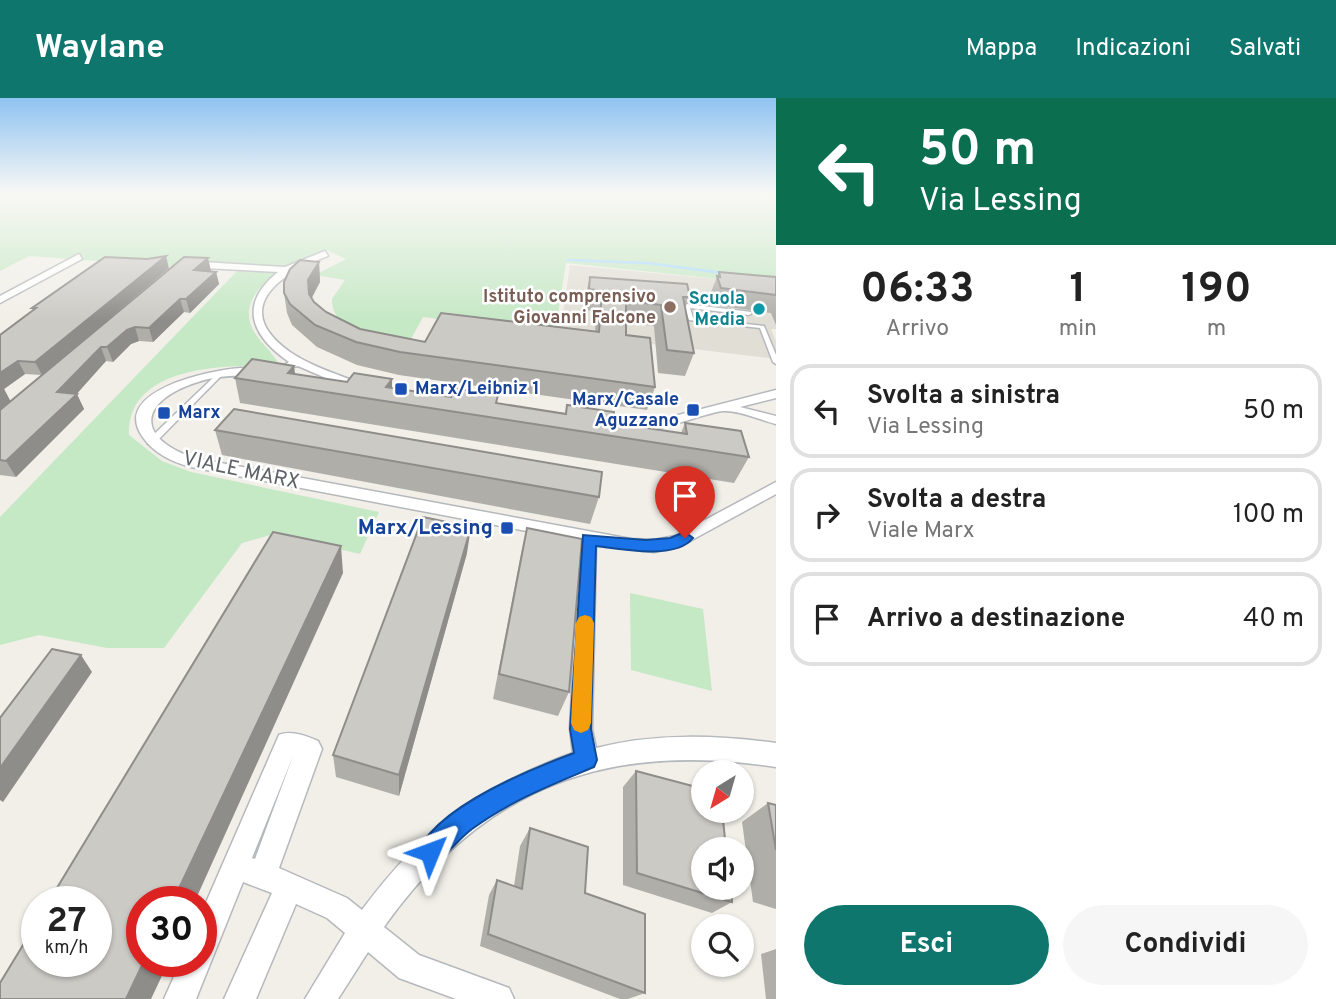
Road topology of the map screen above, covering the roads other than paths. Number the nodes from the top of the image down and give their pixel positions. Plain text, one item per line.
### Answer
1 (325, 254) dead end
2 (79, 257) dead end
3 (286, 270) junction
4 (173, 272) edge
5 (0, 300) edge
6 (749, 313) dead end
7 (298, 362) junction
8 (776, 362) edge
9 (220, 374) junction
10 (280, 376) junction
11 (776, 394) edge
12 (724, 408) junction
13 (776, 420) edge
14 (609, 425) edge
15 (151, 442) junction
16 (776, 486) edge
17 (588, 539) junction
18 (776, 755) edge
19 (586, 760) junction
20 (290, 886) junction
21 (217, 923) edge
22 (364, 932) junction
23 (189, 977) edge
24 (180, 999) edge
25 (240, 999) edge
26 (321, 999) edge
27 (498, 999) edge

1 - 3 street
2 - 5 street
3 - 4 street
3 - 7 street
6 - 8 lane
7 - 10 street
7 - 10 street
9 - 10 street
9 - 15 lane
9 - 15 street
11 - 12 street
12 - 13 street
12 - 14 street
15 - 17 street, VIALE MARX
16 - 17 street, VIALE MARX
17 - 19 street
18 - 19 street
19 - 22 street
20 - 21 street
20 - 22 street
20 - 25 street
22 - 26 street
22 - 27 street
23 - 24 street

